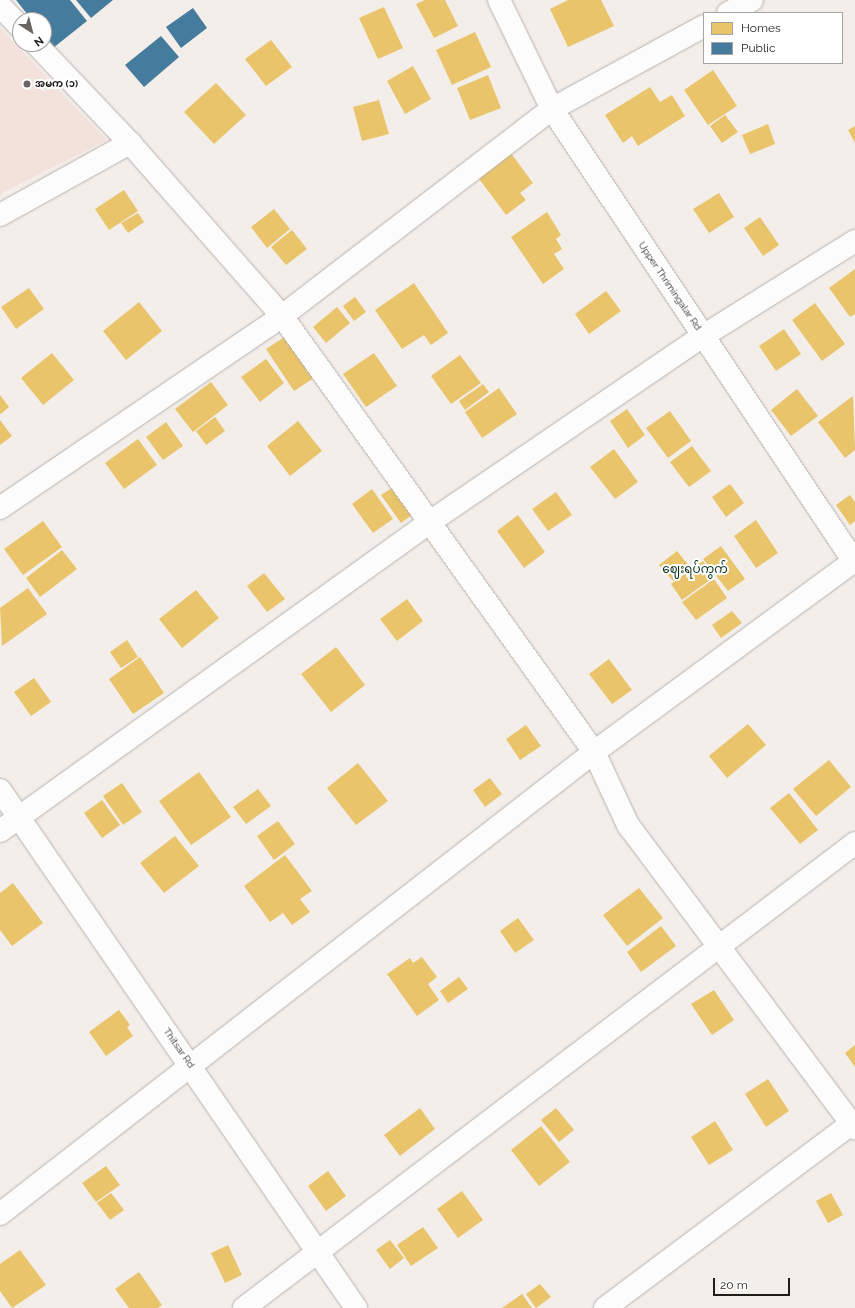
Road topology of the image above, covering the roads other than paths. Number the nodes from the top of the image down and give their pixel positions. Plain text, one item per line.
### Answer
1 (499, 0) edge
2 (752, 0) edge
3 (0, 6) edge
4 (730, 12) edge
5 (12, 19) edge
6 (703, 27) edge
7 (44, 52) edge
8 (552, 109) junction
9 (130, 143) junction
10 (0, 215) edge
11 (855, 241) edge
12 (282, 316) junction
13 (703, 336) junction
14 (0, 508) edge
15 (430, 522) junction
16 (855, 561) edge
17 (594, 752) junction
18 (0, 790) edge
19 (19, 816) junction
20 (0, 831) edge
21 (855, 843) edge
22 (718, 947) junction
23 (192, 1067) junction
24 (854, 1124) edge
25 (0, 1214) edge
26 (317, 1252) junction
27 (244, 1308) edge
28 (356, 1308) edge
29 (605, 1308) edge

1 - 8 street, Upper Thrimingalar Rd
2 - 4 street
3 - 5 street
6 - 8 street
7 - 9 street
8 - 12 street
8 - 13 street, Upper Thrimingalar Rd
9 - 10 street
9 - 12 street
11 - 13 street
12 - 14 street
12 - 15 street
13 - 15 street
13 - 16 street, Upper Thrimingalar Rd
15 - 17 street
15 - 19 street
16 - 17 street
17 - 22 street
17 - 23 street
18 - 19 street, Thitsar Rd
19 - 20 street
19 - 23 street, Thitsar Rd
21 - 22 street
22 - 24 street
22 - 26 street
23 - 25 street
23 - 26 street, Thitsar Rd
24 - 29 street
26 - 27 street
26 - 28 street, Thitsar Rd

